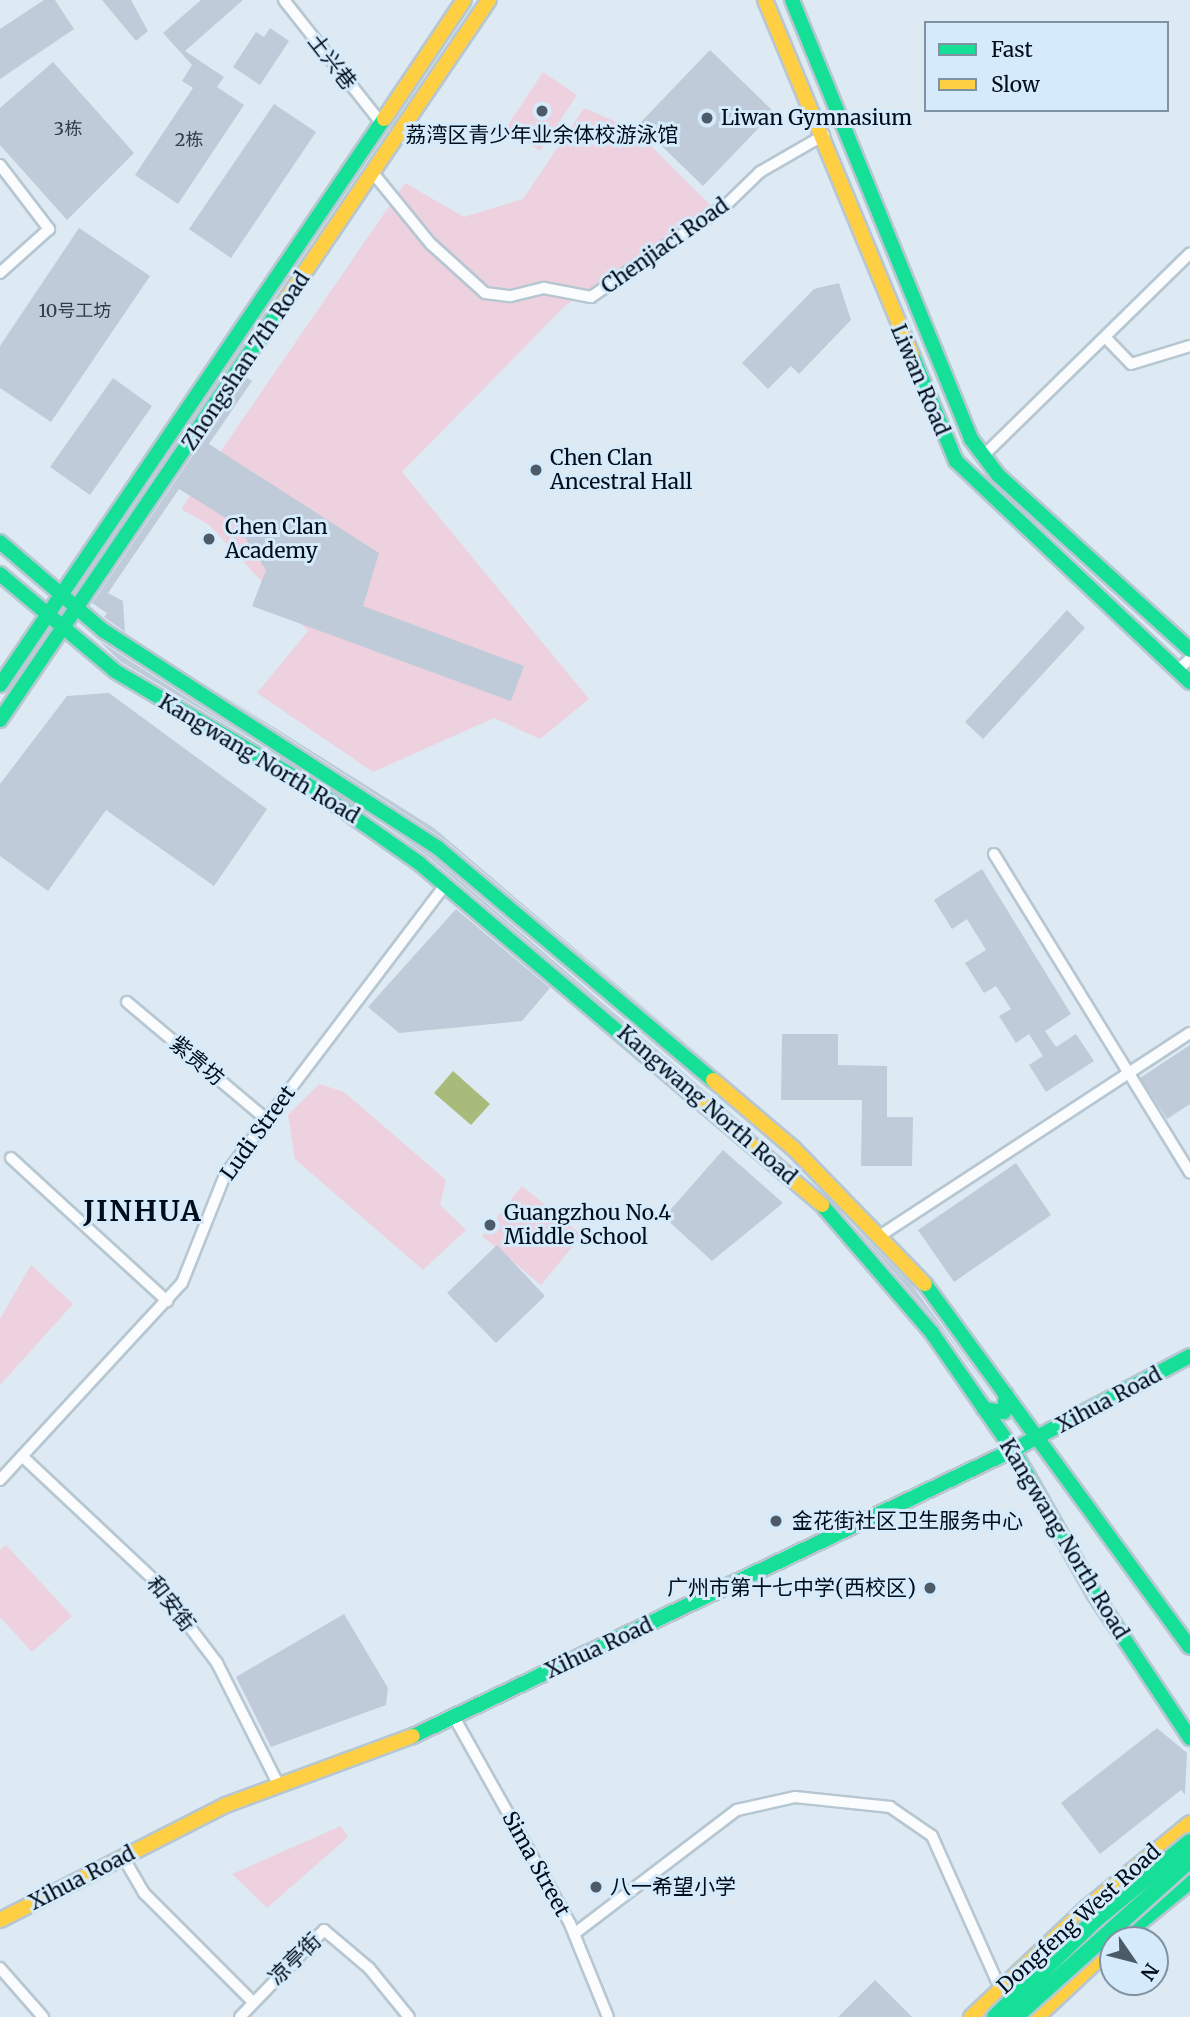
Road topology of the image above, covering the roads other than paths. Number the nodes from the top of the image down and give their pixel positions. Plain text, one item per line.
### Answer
1 (284, 0) edge
2 (464, 0) edge
3 (489, 0) edge
4 (765, 0) edge
5 (792, 0) edge
6 (381, 123) junction
7 (824, 135) junction
8 (0, 165) edge
9 (373, 173) junction
10 (1190, 253) edge
11 (0, 273) edge
12 (1105, 337) junction
13 (1190, 346) edge
14 (982, 457) junction
15 (118, 516) junction
16 (136, 529) junction
17 (0, 542) edge
18 (0, 574) edge
19 (61, 597) junction
20 (76, 610) junction
21 (48, 615) junction
22 (63, 629) junction
23 (1190, 650) edge
24 (1184, 665) edge
25 (1190, 682) edge
26 (0, 685) edge
27 (0, 720) edge
28 (994, 854) dead end
29 (446, 884) junction
30 (127, 1002) dead end
31 (1190, 1032) edge
32 (1129, 1069) junction
33 (267, 1120) junction
34 (11, 1158) dead end
35 (1190, 1173) edge
36 (881, 1235) junction
37 (167, 1301) junction
38 (1190, 1356) edge
39 (1006, 1394) junction
40 (984, 1409) junction
41 (1038, 1437) junction
42 (1013, 1450) junction
43 (22, 1456) junction
44 (0, 1480) edge
45 (1190, 1647) edge
46 (454, 1717) junction
47 (1190, 1738) edge
48 (278, 1784) junction
49 (1190, 1823) edge
50 (1190, 1842) edge
51 (123, 1857) junction
52 (1190, 1860) edge
53 (1139, 1863) junction
54 (1190, 1882) edge
55 (1167, 1899) junction
56 (0, 1920) edge
57 (1135, 1926) edge
58 (574, 1934) junction
59 (1099, 1959) edge
60 (0, 1968) edge
61 (1000, 1988) junction
62 (252, 2001) junction
63 (43, 2017) edge
64 (240, 2017) edge
65 (409, 2017) edge
66 (608, 2017) edge
67 (971, 2017) edge
68 (995, 2017) edge
69 (1015, 2017) edge
70 (1037, 2017) edge

1 - 6 street, 土兴巷
2 - 6 main road, Zhongshan 7th Road
3 - 9 main road, Zhongshan 7th Road
4 - 7 main road, Liwan Road
5 - 14 main road, Liwan Road
6 - 15 main road, Zhongshan 7th Road
7 - 9 street, Chenjiaci Road
7 - 24 main road, Liwan Road
8 - 11 street
9 - 16 main road, Zhongshan 7th Road
10 - 12 street
12 - 13 street
12 - 14 street
14 - 23 main road, Liwan Road
15 - 16 main road
15 - 19 main road, Zhongshan 7th Road
16 - 20 main road, Zhongshan 7th Road
17 - 19 main road, Kangwang North Road
18 - 21 main road, Kangwang North Road
19 - 20 main road, Kangwang North Road
19 - 21 main road, Zhongshan 7th Road
20 - 22 main road, Zhongshan 7th Road
20 - 36 main road, Kangwang North Road
21 - 22 main road, Kangwang North Road
21 - 26 main road, Zhongshan 7th Road
22 - 27 main road, Zhongshan 7th Road
22 - 29 main road, Kangwang North Road
24 - 25 main road, Liwan Road
28 - 32 street
29 - 33 street, Ludi Street
29 - 40 main road, Kangwang North Road
30 - 33 street, 紫贵坊
31 - 32 street
32 - 35 street
32 - 36 street
33 - 37 street, Ludi Street
34 - 37 street
36 - 39 main road, Kangwang North Road
37 - 43 street, Ludi Street
38 - 41 main road, Xihua Road
39 - 40 main road
39 - 41 main road, Kangwang North Road
40 - 42 main road, Kangwang North Road
41 - 42 main road, Xihua Road
41 - 45 main road, Kangwang North Road
42 - 46 main road, Xihua Road
42 - 47 main road, Kangwang North Road
43 - 44 street, Ludi Street
43 - 48 street, 和安街
46 - 48 main road, Xihua Road
46 - 58 street, Sima Street
48 - 51 main road, Xihua Road
49 - 53 main road, Dongfeng West Road
50 - 68 main road, bridge
51 - 56 main road, Xihua Road
51 - 62 street
52 - 69 main road, bridge
53 - 55 main road
53 - 61 main road, Dongfeng West Road
54 - 55 main road, Dongfeng West Road
55 - 57 main road, Dongfeng West Road
58 - 61 street
58 - 66 street, Sima Street
59 - 70 main road, Dongfeng West Road
60 - 63 street
61 - 67 main road, Dongfeng West Road
62 - 64 street, 凉亭街
62 - 65 street, 凉亭街

